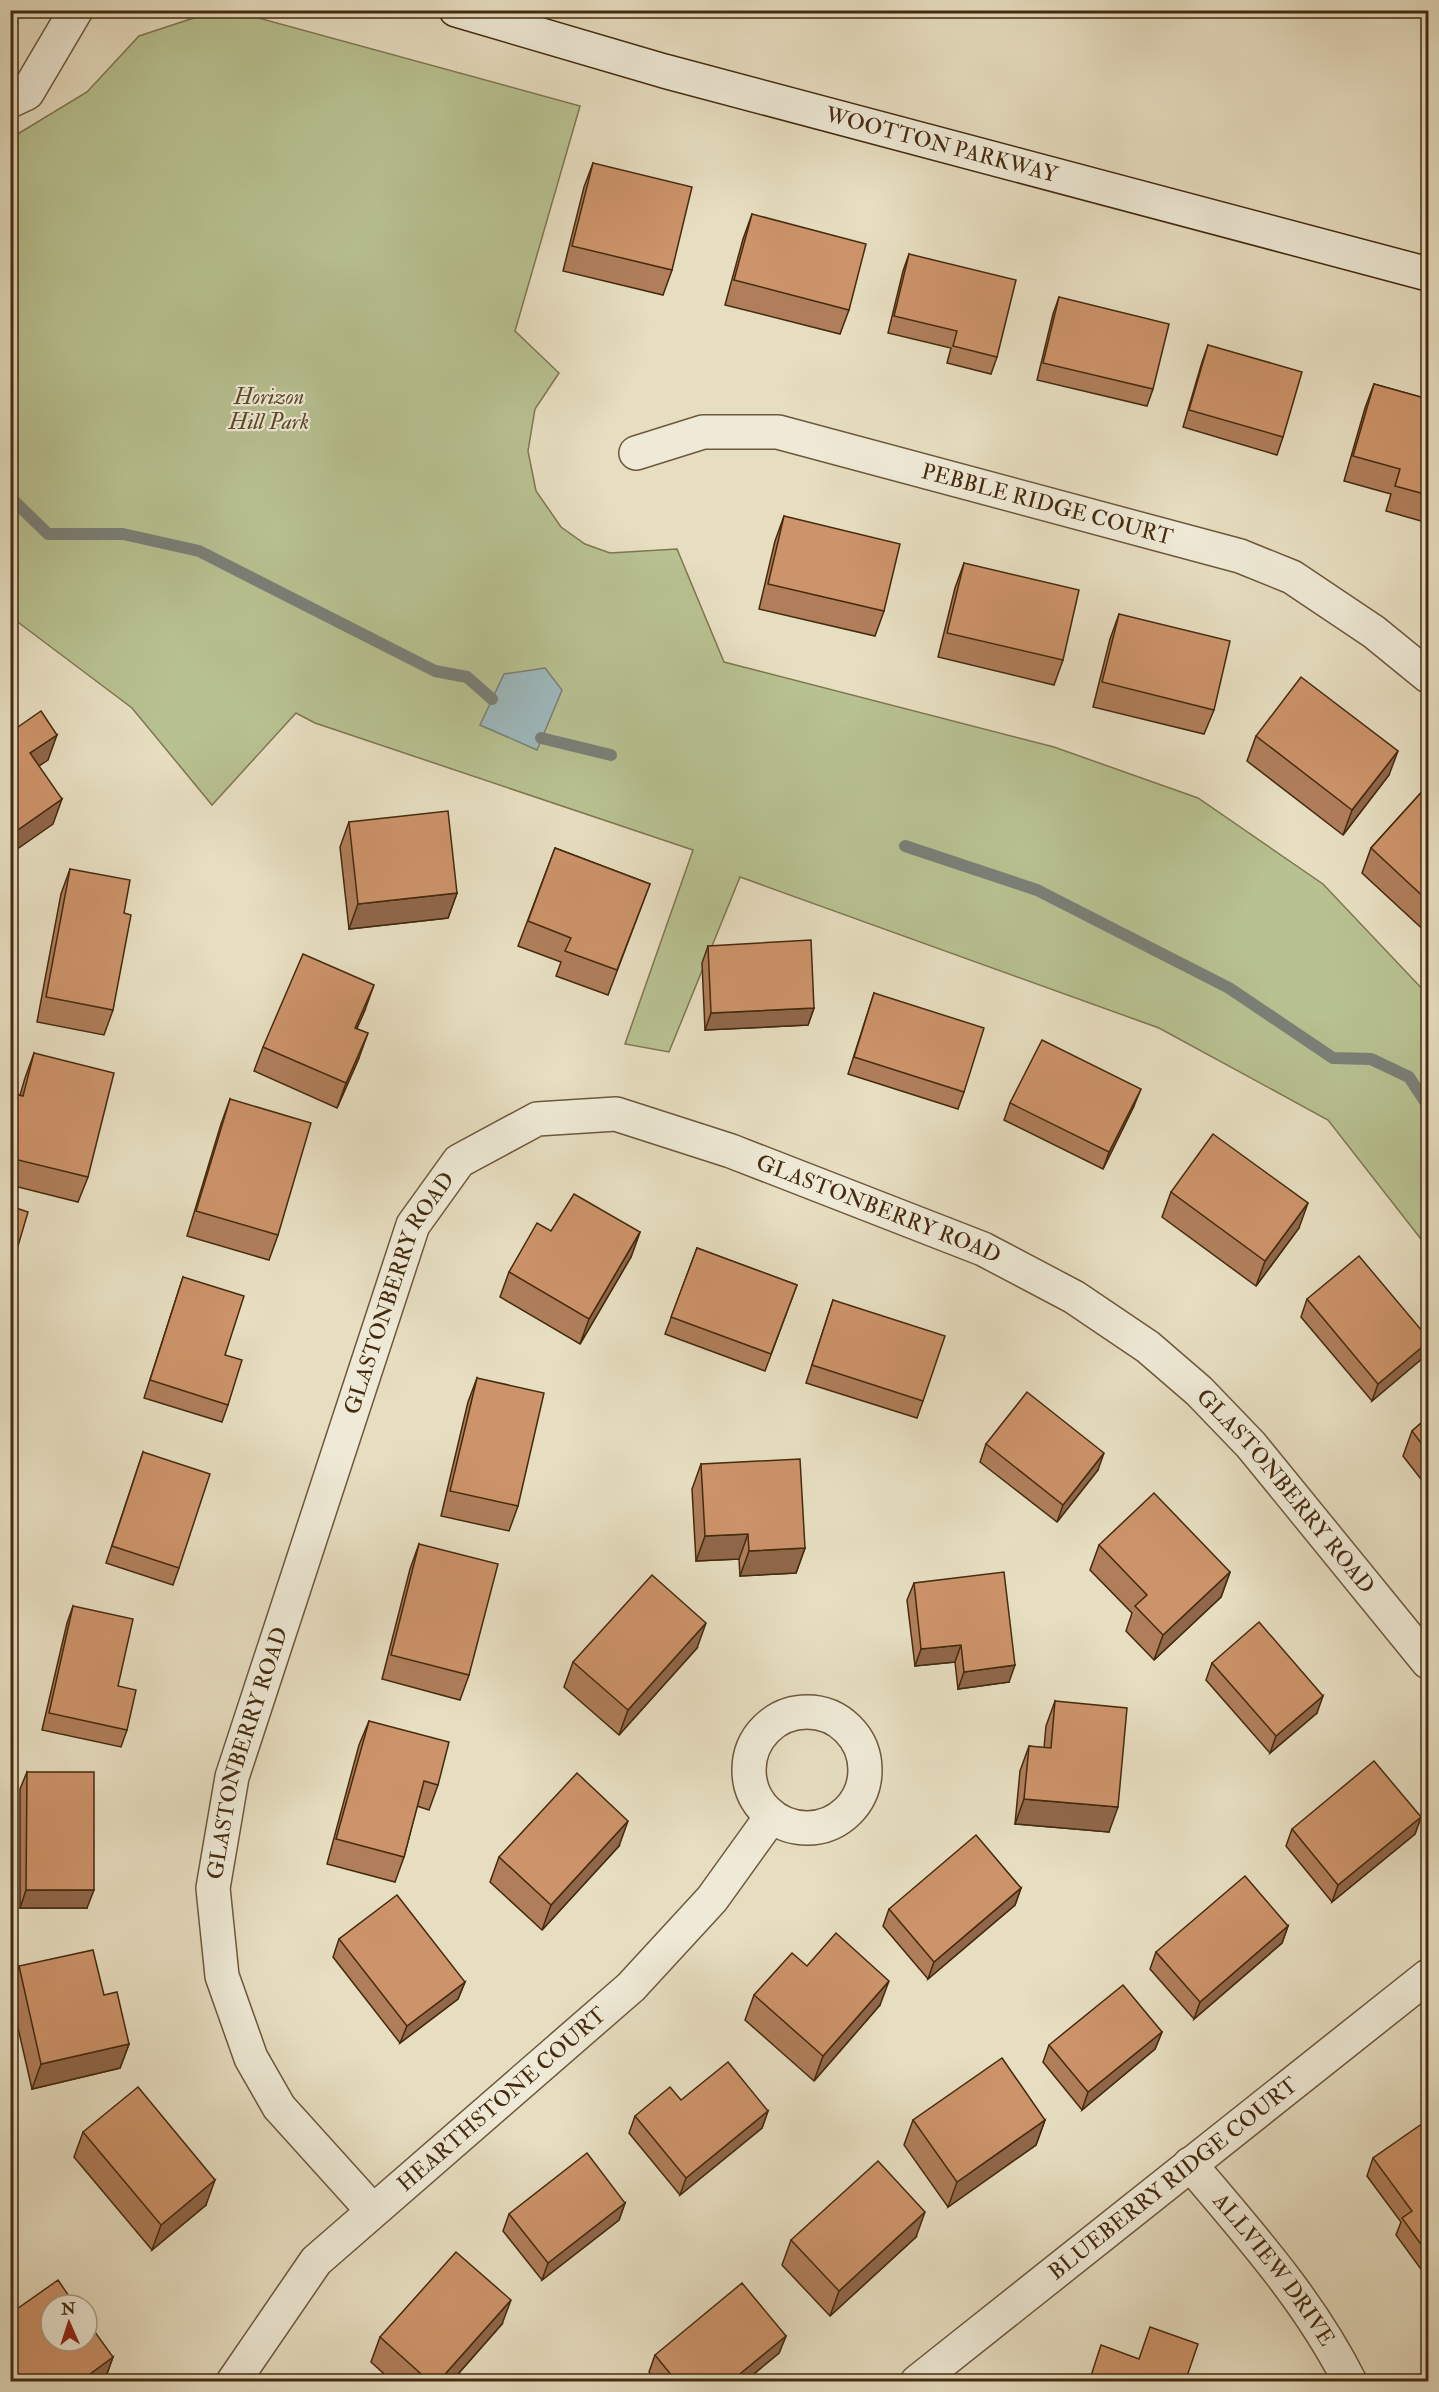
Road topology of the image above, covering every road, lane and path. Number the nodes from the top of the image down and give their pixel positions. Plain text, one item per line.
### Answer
1 (76, 10) edge
2 (456, 10) edge
3 (10, 101) edge
4 (1428, 274) edge
5 (636, 453) dead end
6 (1428, 676) edge
7 (1428, 1662) edge
8 (771, 1817) dead end
9 (1428, 1976) edge
10 (1190, 2164) junction
11 (372, 2210) junction
12 (233, 2382) edge
13 (917, 2382) edge
14 (1350, 2382) edge

1 - 3 street
2 - 4 street, WOOTTON PARKWAY
5 - 6 street, PEBBLE RIDGE COURT
7 - 11 street, GLASTONBERRY ROAD
8 - 11 street, HEARTHSTONE COURT
9 - 10 street, BLUEBERRY RIDGE COURT
10 - 13 street, BLUEBERRY RIDGE COURT
10 - 14 street, ALLVIEW DRIVE
11 - 12 street, HEARTHSTONE COURT

